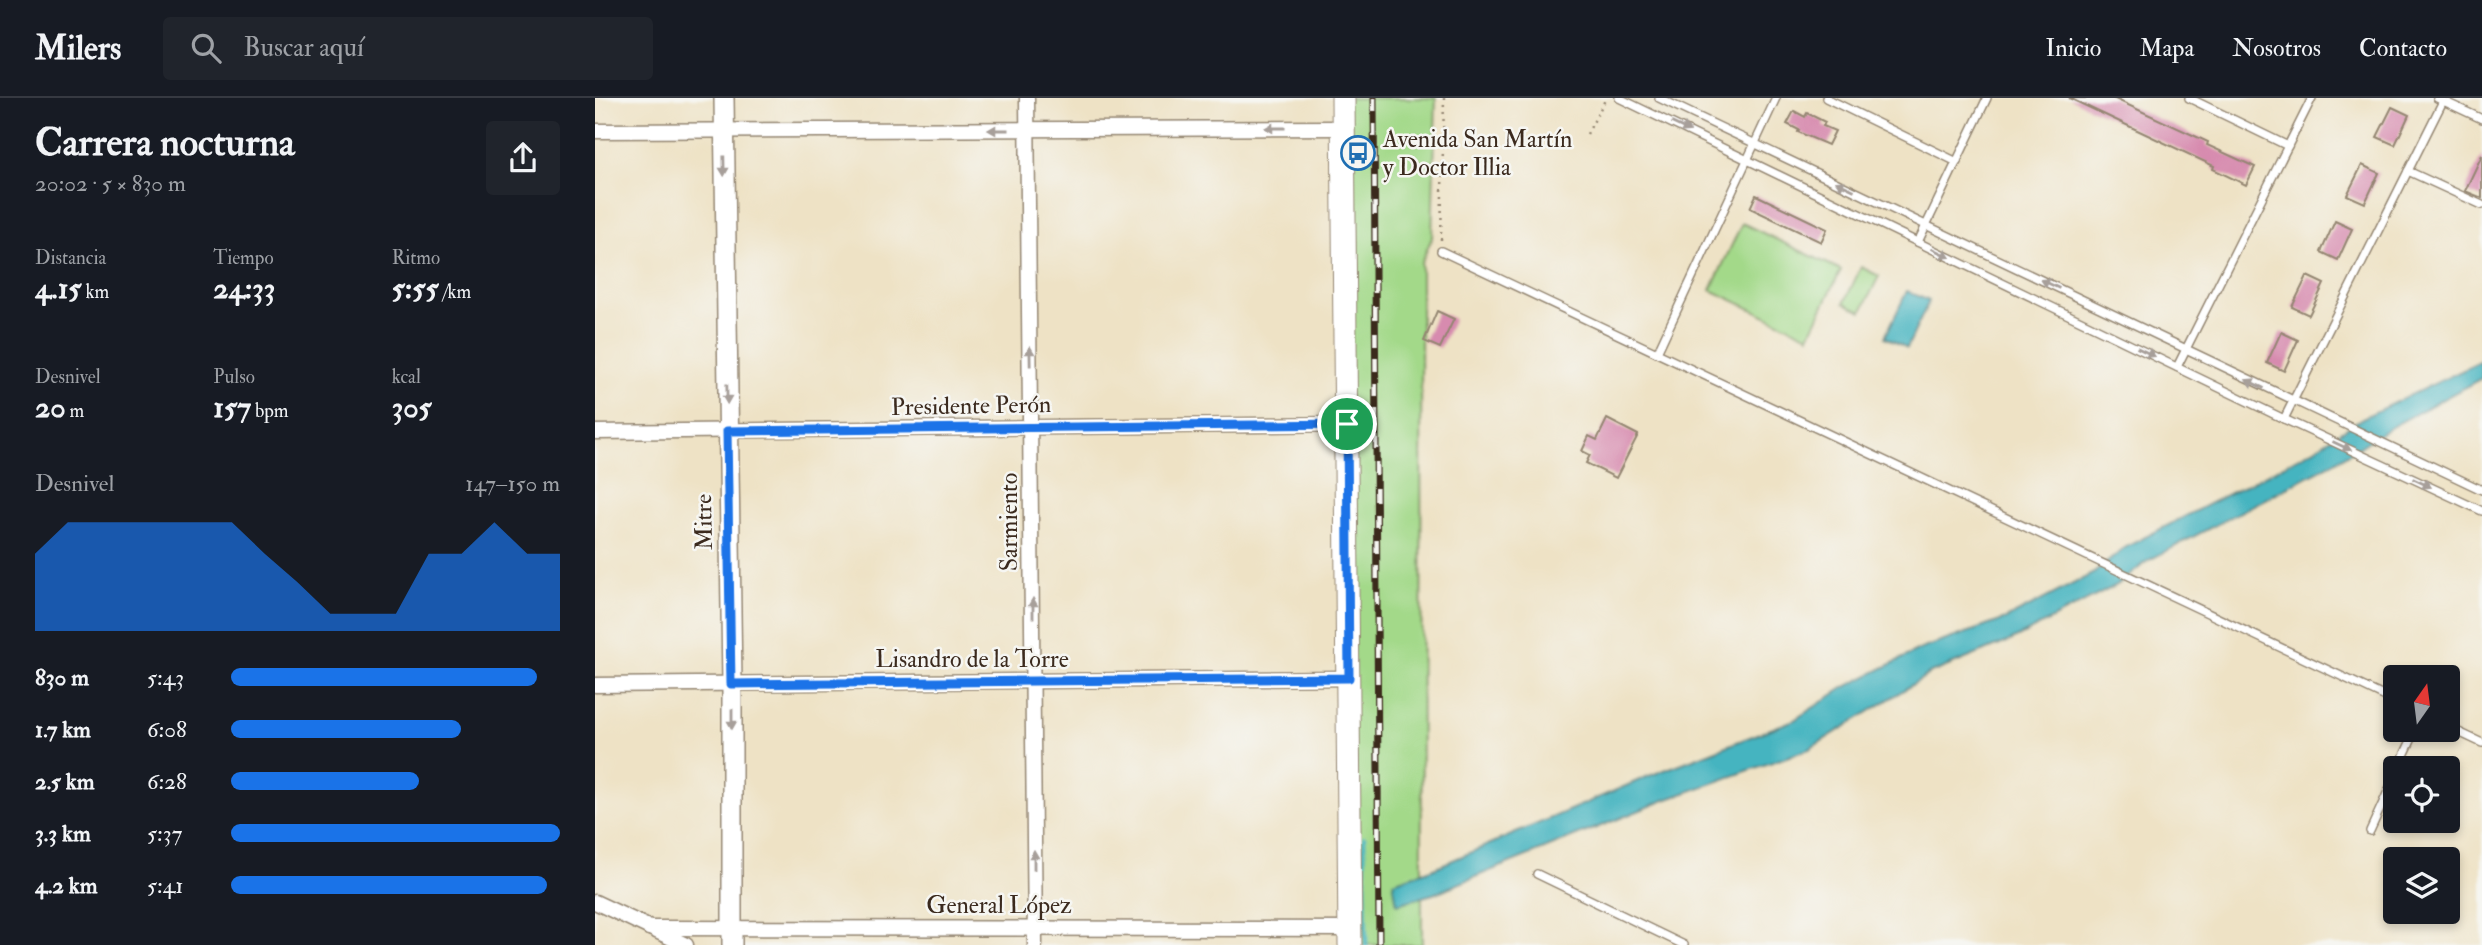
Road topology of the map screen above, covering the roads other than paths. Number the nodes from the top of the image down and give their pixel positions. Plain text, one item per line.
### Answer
1 (724, 98) edge
2 (1027, 98) edge
3 (1343, 98) edge
4 (1620, 98) edge
5 (1659, 98) edge
6 (1776, 98) edge
7 (1826, 98) edge
8 (1987, 98) edge
9 (2189, 98) edge
10 (2312, 98) edge
11 (2440, 100) edge
12 (2482, 119) edge
13 (1343, 128) junction
14 (1027, 130) junction
15 (595, 131) edge
16 (724, 131) junction
17 (1755, 144) junction
18 (2288, 146) junction
19 (1747, 159) junction
20 (1957, 162) junction
21 (2408, 171) junction
22 (2482, 205) edge
23 (1928, 224) junction
24 (1918, 242) junction
25 (1441, 251) road end
26 (2186, 351) junction
27 (1657, 353) junction
28 (2177, 367) junction
29 (2292, 401) junction
30 (2284, 419) junction
31 (1347, 424) junction
32 (1031, 428) junction
33 (727, 431) junction
34 (595, 432) edge
35 (2482, 490) edge
36 (2482, 511) edge
37 (1349, 678) junction
38 (1033, 681) junction
39 (731, 684) junction
40 (595, 685) edge
41 (2383, 696) edge
42 (2461, 733) edge
43 (2482, 743) edge
44 (2383, 802) edge
45 (2370, 831) dead end
46 (1537, 874) dead end
47 (595, 902) edge
48 (649, 928) junction
49 (1035, 928) junction
50 (732, 936) edge
51 (1350, 937) edge
52 (686, 945) edge
53 (1035, 945) edge
54 (1683, 945) edge

1 - 16 street, Mitre
2 - 14 street, Sarmiento
3 - 13 main road
4 -> 19 lane
5 - 17 lane
6 - 17 lane
7 - 20 lane
8 - 20 lane
9 - 18 lane
10 - 18 lane
11 - 12 lane
11 - 21 lane
13 -> 14 street
13 - 31 main road
14 -> 16 street
32 -> 14 street, Sarmiento
15 - 16 street
16 -> 33 street, Mitre
17 - 19 lane
23 -> 17 lane
18 - 26 lane
19 - 24 lane
19 - 27 lane
20 - 23 lane
21 - 22 lane
21 - 29 lane
23 - 24 lane
26 -> 23 lane
24 -> 28 lane
25 - 27 lane
26 - 28 lane
29 -> 26 lane
27 - 41 lane
28 - 30 lane
29 - 30 lane
29 - 35 lane
30 -> 36 lane
31 - 32 street, Presidente Perón
31 - 37 main road
32 - 33 street, Presidente Perón
38 -> 32 street, Sarmiento
33 - 34 street, Presidente Perón
33 - 39 street, Mitre
37 - 38 street, Lisandro de la Torre
37 - 51 main road
38 - 39 street, Lisandro de la Torre
49 -> 38 street, Sarmiento
39 - 40 street, Lisandro de la Torre
39 -> 50 street, Mitre
42 - 43 lane
44 - 45 lane
46 - 54 lane
47 - 48 street
48 - 50 street, General López
48 - 52 street
49 - 50 street, General López
49 - 51 street, General López
49 - 53 street, Sarmiento

